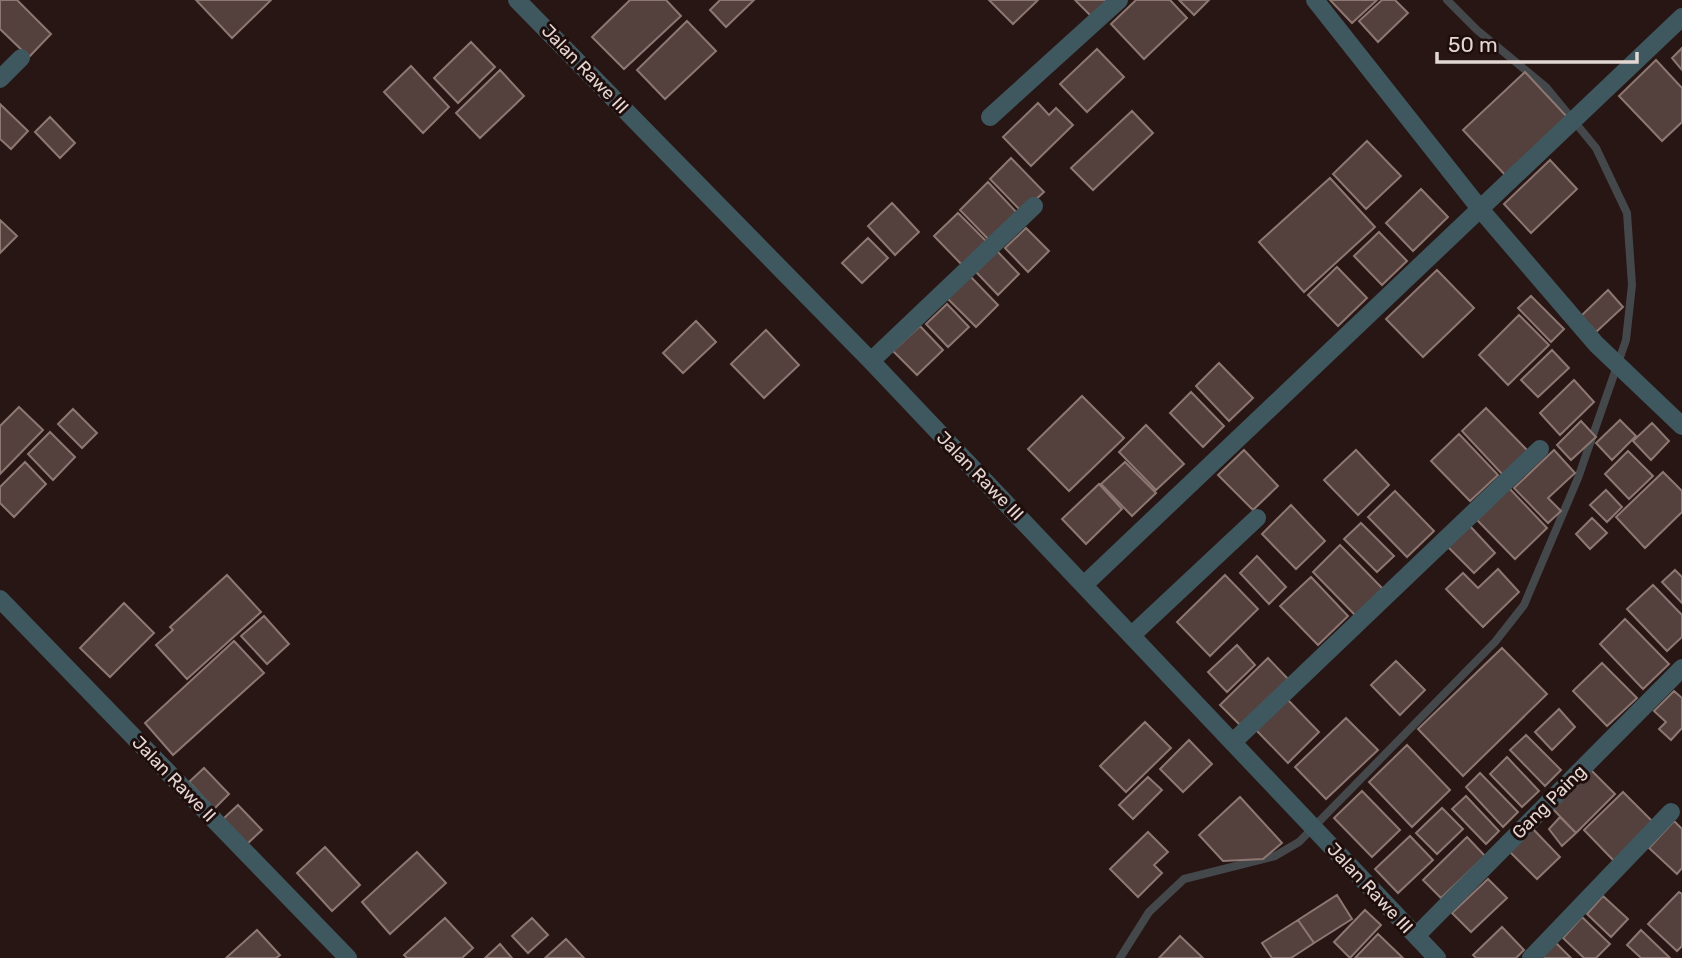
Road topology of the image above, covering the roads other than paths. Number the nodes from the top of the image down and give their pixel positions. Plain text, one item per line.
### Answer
1 (517, 0) edge
2 (1119, 0) edge
3 (1315, 0) edge
4 (1682, 17) edge
5 (21, 58) dead end
6 (0, 79) edge
7 (990, 117) dead end
8 (1034, 206) dead end
9 (1481, 210) junction
10 (871, 361) junction
11 (1682, 426) edge
12 (1540, 449) dead end
13 (1257, 518) dead end
14 (1085, 584) junction
15 (0, 599) edge
16 (1132, 635) junction
17 (1682, 668) edge
18 (1233, 742) junction
19 (1671, 812) dead end
20 (1416, 936) junction
21 (348, 958) edge
22 (1437, 958) edge
23 (1531, 958) edge

1 - 10 street, Jalan Rawe III
2 - 7 street
3 - 9 street
4 - 9 street
5 - 6 street
8 - 10 street
9 - 11 street
9 - 14 street
10 - 14 street, Jalan Rawe III
12 - 18 street
13 - 16 street
14 - 16 street, Jalan Rawe III
15 - 21 street, Jalan Rawe II
16 - 18 street, Jalan Rawe III
17 - 20 street, Gang Paing
18 - 20 street, Jalan Rawe III
19 - 23 street
20 - 22 street, Jalan Rawe III

